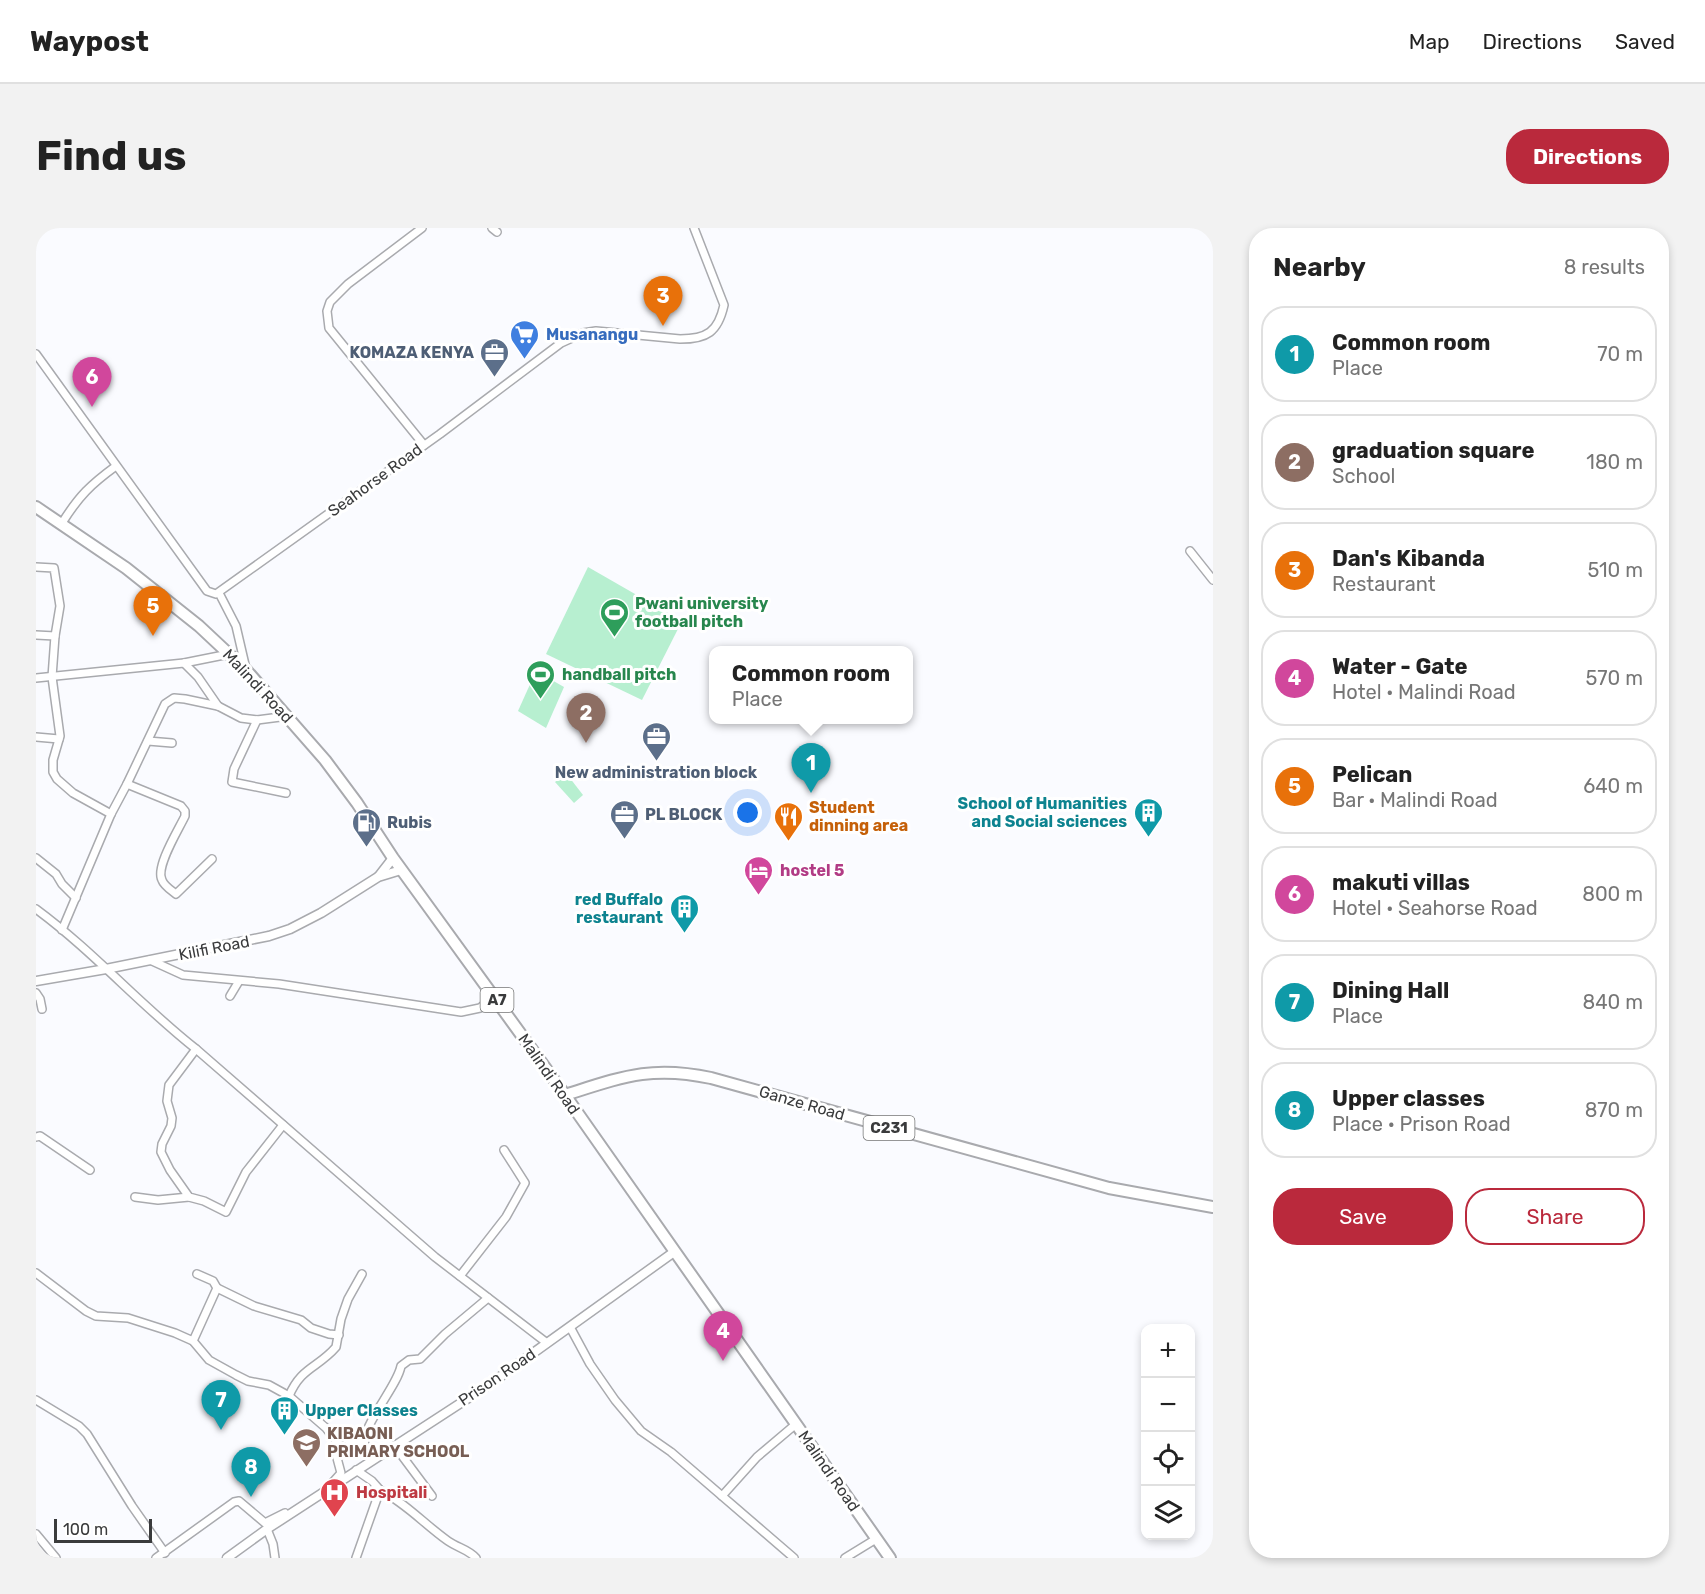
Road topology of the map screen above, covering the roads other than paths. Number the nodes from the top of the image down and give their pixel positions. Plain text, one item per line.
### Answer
1 (422, 228) edge
2 (694, 228) edge
3 (36, 354) edge
4 (424, 445) junction
5 (116, 466) junction
6 (36, 507) edge
7 (62, 523) junction
8 (1190, 551) dead end
9 (36, 567) edge
10 (1213, 580) edge
11 (219, 593) junction
12 (36, 636) edge
13 (55, 636) junction
14 (229, 654) junction
15 (184, 663) junction
16 (247, 671) junction
17 (52, 677) junction
18 (36, 678) edge
19 (218, 706) junction
20 (288, 716) junction
21 (257, 720) junction
22 (36, 737) edge
23 (59, 739) junction
24 (148, 741) junction
25 (172, 743) dead end
26 (127, 784) junction
27 (286, 793) dead end
28 (111, 814) junction
29 (36, 858) edge
30 (393, 858) junction
31 (212, 859) dead end
32 (401, 870) junction
33 (378, 876) junction
34 (76, 898) junction
35 (36, 909) edge
36 (62, 930) junction
37 (150, 960) junction
38 (105, 969) junction
39 (36, 981) edge
40 (239, 981) junction
41 (36, 993) edge
42 (230, 996) dead end
43 (494, 996) junction
44 (42, 1009) dead end
45 (196, 1049) junction
46 (565, 1095) junction
47 (283, 1125) junction
48 (36, 1137) edge
49 (504, 1149) dead end
50 (90, 1170) dead end
51 (135, 1197) dead end
52 (189, 1197) junction
53 (1213, 1207) edge
54 (674, 1251) junction
55 (197, 1274) dead end
56 (362, 1274) dead end
57 (460, 1276) junction
58 (38, 1277) edge
59 (218, 1288) junction
60 (488, 1298) junction
61 (570, 1327) junction
62 (339, 1335) junction
63 (193, 1341) junction
64 (547, 1342) junction
65 (289, 1396) junction
66 (36, 1400) edge
67 (796, 1424) junction
68 (365, 1440) junction
69 (339, 1445) junction
70 (394, 1445) junction
71 (371, 1461) junction
72 (356, 1470) junction
73 (380, 1490) junction
74 (432, 1496) dead end
75 (722, 1496) junction
76 (267, 1529) junction
77 (36, 1534) edge
78 (876, 1539) junction
79 (165, 1552) junction
80 (56, 1558) edge
81 (156, 1558) edge
82 (227, 1558) edge
83 (275, 1558) edge
84 (356, 1558) edge
85 (476, 1558) edge
86 (794, 1558) edge
87 (845, 1558) edge
88 (890, 1558) edge

1 - 4 street
2 - 4 street, Seahorse Road
3 - 5 street
4 - 11 street, Seahorse Road
5 - 7 street
5 - 11 street
6 - 7 main road, Malindi Road / A7
7 - 14 main road, Malindi Road / A7
8 - 10 street
9 - 13 street
11 - 16 street
12 - 13 street
13 - 17 street
14 - 15 street
14 - 16 main road, Malindi Road / A7
15 - 17 street
15 - 19 street
16 - 20 main road, Malindi Road / A7
17 - 18 street
17 - 23 street
19 - 21 street
19 - 24 street
20 - 21 street
20 - 30 main road, Malindi Road / A7
21 - 27 street
22 - 23 street
23 - 28 street
24 - 25 street
24 - 26 street
26 - 28 street
26 - 31 street
28 - 34 street
29 - 34 street
30 - 32 main road, Malindi Road / A7
30 - 33 street, Kilifi Road
32 - 33 street, Kilifi Road
32 - 43 main road, Malindi Road / A7
33 - 37 street, Kilifi Road
34 - 36 street
35 - 36 street
36 - 38 street
37 - 38 street, Kilifi Road
37 - 40 street
38 - 39 street, Kilifi Road
38 - 45 street
40 - 42 street
40 - 43 street
41 - 44 street
43 - 46 main road, Malindi Road / A7
45 - 47 street
45 - 52 street
46 - 53 main road, Ganze Road / C231
46 - 54 main road, Malindi Road / A7
47 - 52 street
47 - 57 street
48 - 50 street
49 - 57 street
51 - 52 street
54 - 61 street, Prison Road
54 - 67 main road, Malindi Road / A7
55 - 59 street
56 - 62 street
57 - 60 street
58 - 63 street
59 - 62 street
59 - 63 street
60 - 64 street
60 - 68 street
61 - 64 street, Prison Road
61 - 75 street
62 - 65 street
63 - 65 street
64 - 70 street, Prison Road
65 - 69 street
66 - 79 street
67 - 75 street
67 - 78 main road, Malindi Road / A7
68 - 69 street
68 - 71 street
69 - 79 street
70 - 71 street, Prison Road
70 - 74 street
71 - 72 street, Prison Road
72 - 73 street
72 - 76 street, Prison Road
73 - 84 street
73 - 85 street
75 - 86 street
76 - 82 street, Prison Road
76 - 83 street
77 - 80 street
78 - 87 street
78 - 88 main road, Malindi Road / A7
79 - 81 street

